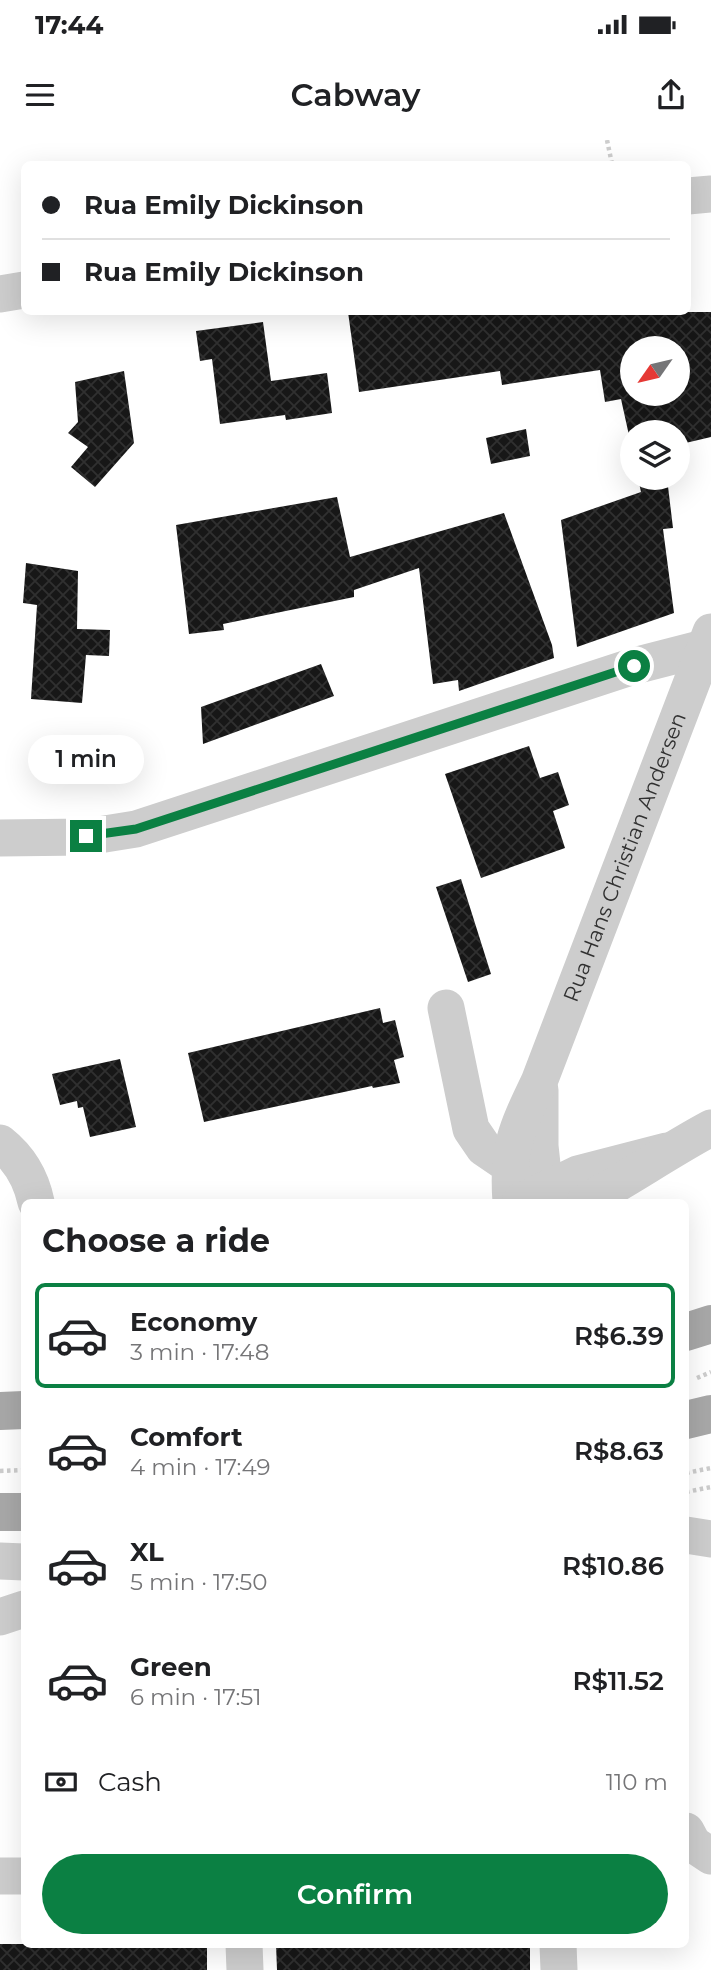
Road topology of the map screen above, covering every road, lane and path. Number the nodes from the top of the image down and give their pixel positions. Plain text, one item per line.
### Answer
1 (607, 140) edge
2 (611, 161) edge
3 (711, 194) edge
4 (691, 196) edge
5 (21, 290) edge
6 (0, 294) edge
7 (707, 640) edge
8 (0, 838) edge
9 (446, 1008) dead end
10 (539, 1082) junction
11 (711, 1128) edge
12 (0, 1143) edge
13 (667, 1151) junction
14 (509, 1165) junction
15 (35, 1199) edge
16 (530, 1199) edge
17 (591, 1199) edge
18 (711, 1324) edge
19 (689, 1331) edge
20 (697, 1370) dead end
21 (705, 1398) edge
22 (21, 1410) edge
23 (0, 1411) edge
24 (689, 1417) edge
25 (711, 1468) edge
26 (21, 1470) edge
27 (0, 1471) edge
28 (689, 1472) edge
29 (711, 1487) edge
30 (689, 1491) edge
31 (21, 1512) edge
32 (0, 1513) edge
33 (689, 1535) edge
34 (711, 1539) edge
35 (0, 1561) edge
36 (21, 1562) edge
37 (21, 1609) edge
38 (0, 1617) edge
39 (689, 1837) edge
40 (711, 1856) edge
41 (0, 1876) edge
42 (21, 1876) edge
43 (244, 1948) edge
44 (558, 1948) edge
45 (245, 1970) edge
46 (559, 1970) edge

1 - 2 path
3 - 4 street
5 - 6 street
7 - 8 street
7 - 10 street, Rua Hans Christian Andersen
9 - 14 street
10 - 14 street, Rua Hans Christian Andersen
10 - 16 street, Rua Hans Christian Andersen
11 - 13 street
12 - 15 street
13 - 16 street
13 - 17 street
14 - 16 street, Rua Hans Christian Andersen
18 - 19 main road
20 - 21 path
21 - 24 main road
22 - 23 main road
25 - 28 path
26 - 27 path
29 - 30 path
31 - 32 main road
33 - 34 street
35 - 36 street
37 - 38 street
39 - 40 street
41 - 42 street
43 - 45 street
44 - 46 street

